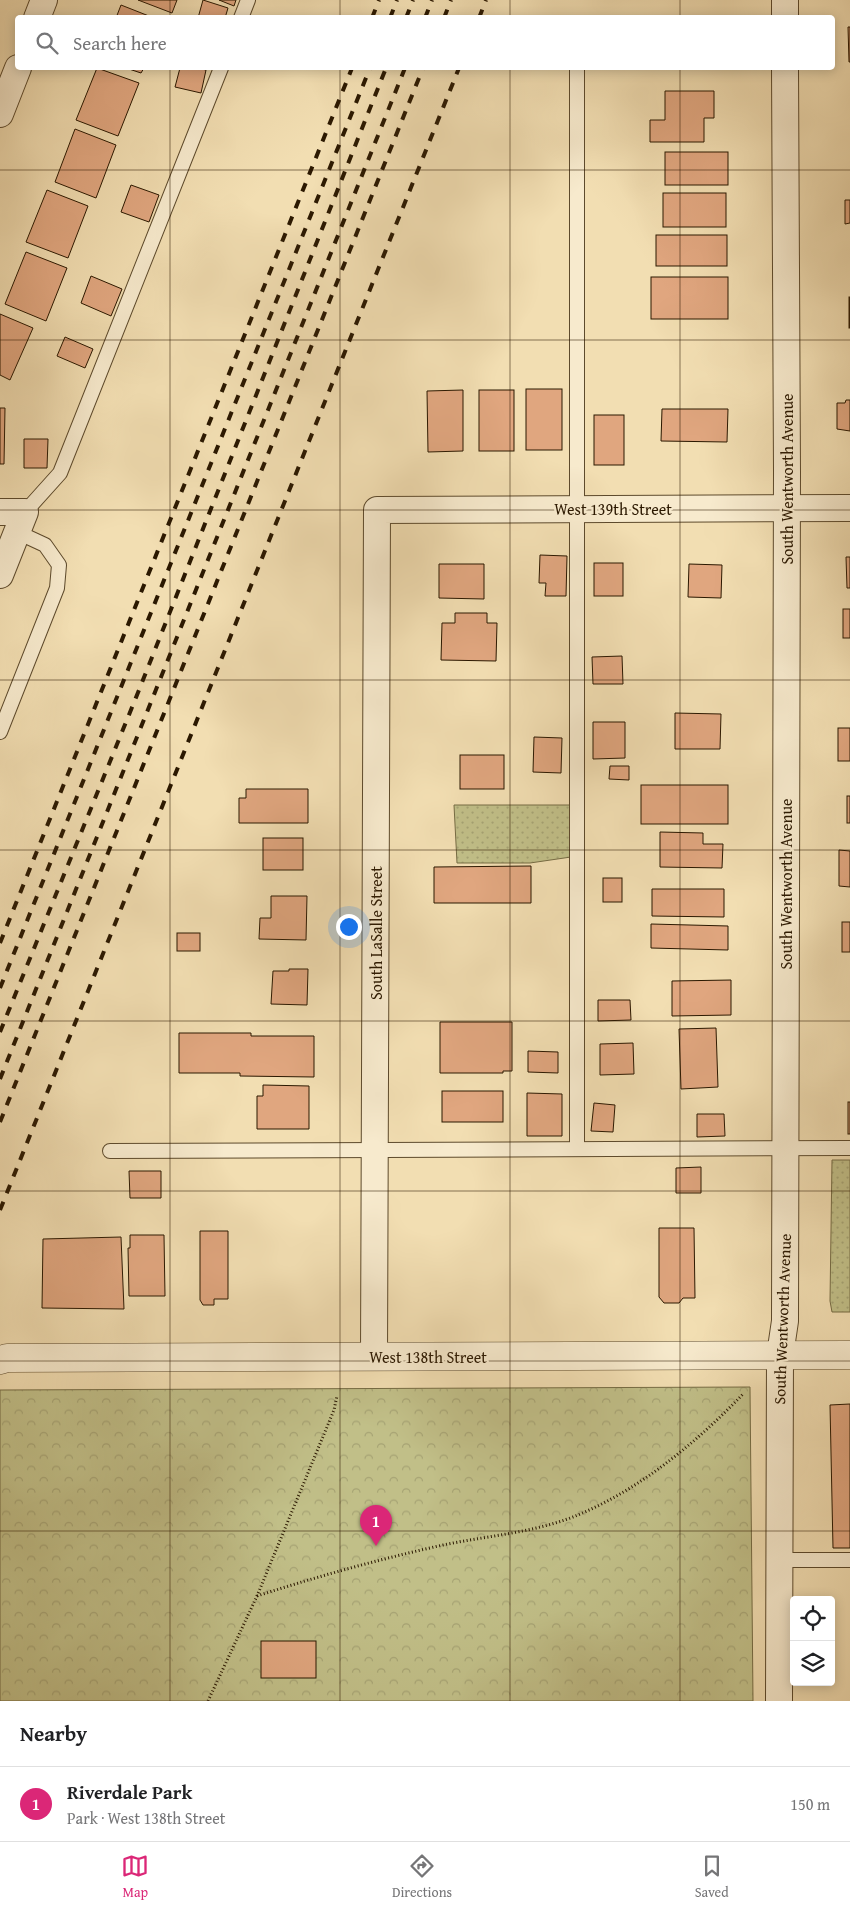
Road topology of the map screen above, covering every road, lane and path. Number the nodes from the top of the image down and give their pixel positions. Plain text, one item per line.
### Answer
1 (44, 0) edge
2 (248, 0) edge
3 (785, 0) edge
4 (38, 15) edge
5 (242, 15) edge
6 (785, 15) edge
7 (17, 70) edge
8 (220, 70) edge
9 (577, 70) edge
10 (785, 70) edge
11 (0, 114) edge
12 (787, 508) junction
13 (850, 508) edge
14 (577, 509) junction
15 (377, 510) joint
16 (14, 519) edge
17 (0, 576) edge
18 (0, 732) edge
19 (850, 1148) edge
20 (577, 1149) junction
21 (785, 1149) junction
22 (375, 1150) junction
23 (110, 1151) dead end
24 (780, 1355) junction
25 (850, 1355) edge
26 (374, 1357) junction
27 (2, 1358) edge
28 (743, 1394) dead end
29 (337, 1396) dead end
30 (779, 1560) junction
31 (850, 1560) edge
32 (257, 1596) junction
33 (208, 1701) edge
34 (778, 1701) edge

1 - 4 street
2 - 5 lane
3 - 6 street
7 - 11 street
8 - 16 lane
9 - 14 lane
10 - 12 street, South Wentworth Avenue
12 - 13 street, West 139th Street
12 - 14 street, West 139th Street
12 - 21 street, South Wentworth Avenue
14 - 15 street, West 139th Street
14 - 20 lane
15 - 22 street, South LaSalle Street
16 - 17 street
16 - 18 lane
19 - 21 lane
20 - 21 lane
20 - 22 lane
21 - 24 street, South Wentworth Avenue
22 - 23 lane
22 - 26 street, South LaSalle Street
24 - 25 street, West 138th Street
24 - 26 street, West 138th Street
24 - 30 street, South Wentworth Avenue
26 - 27 street, West 138th Street
28 - 32 path
29 - 32 path
30 - 31 lane
30 - 34 street, South Wentworth Avenue
32 - 33 path

